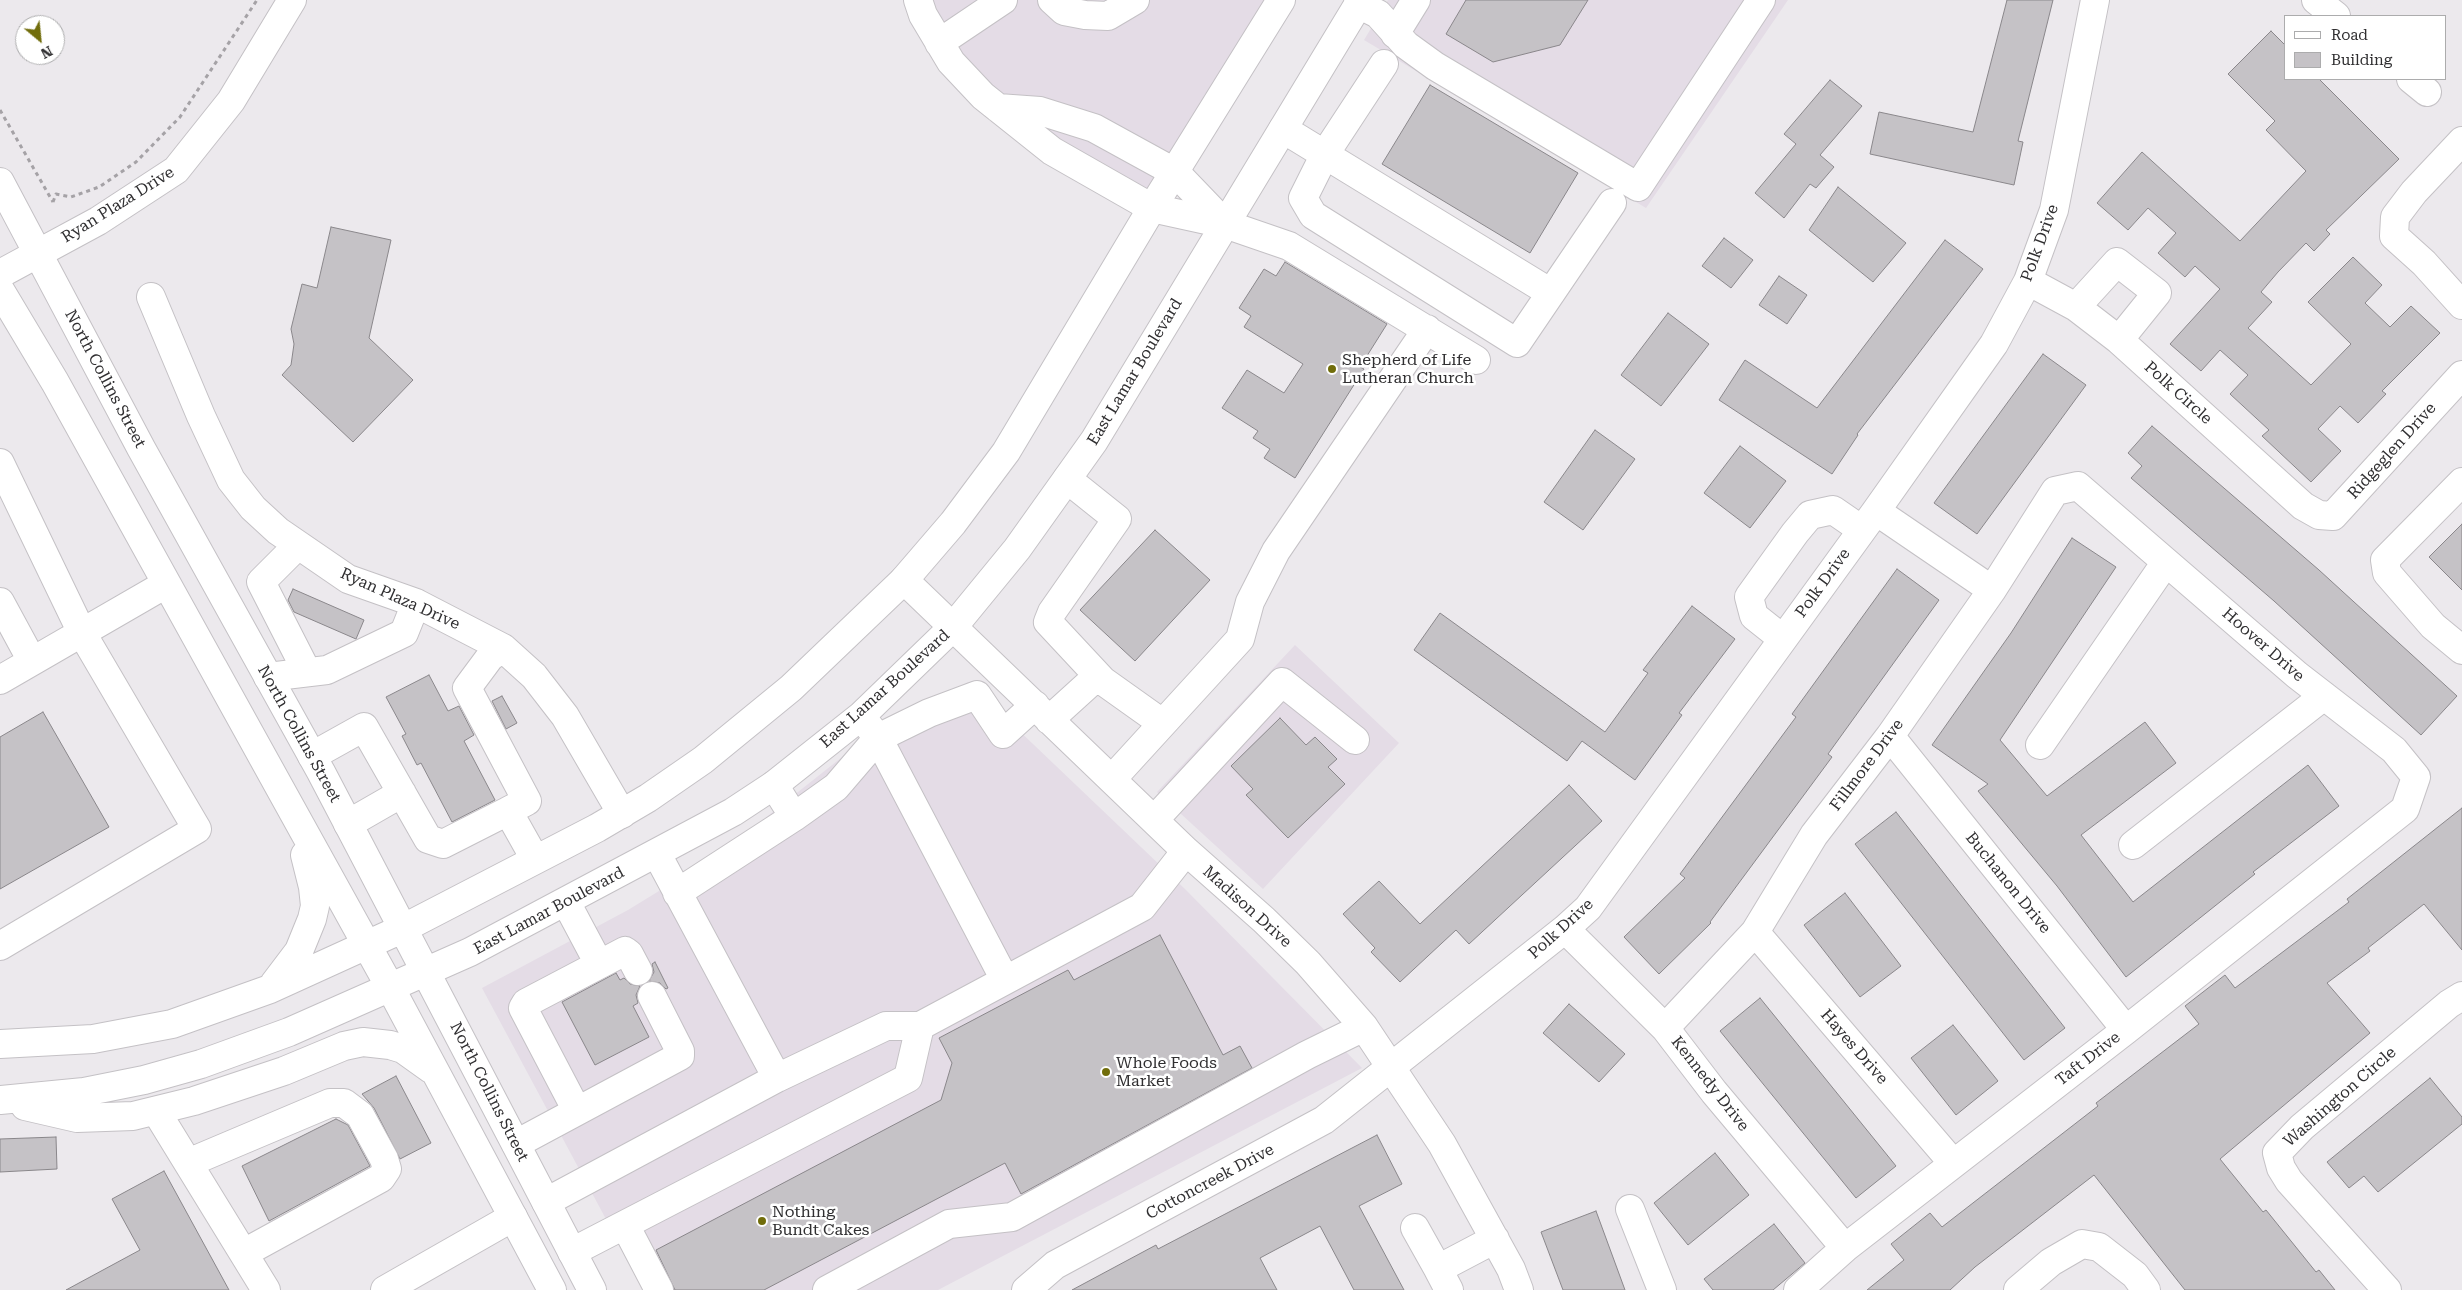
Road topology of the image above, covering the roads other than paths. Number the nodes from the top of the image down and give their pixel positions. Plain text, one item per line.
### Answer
1 (292, 0) edge
2 (918, 0) edge
3 (1003, 0) edge
4 (1052, 0) edge
5 (1135, 0) edge
6 (1281, 0) edge
7 (1416, 0) edge
8 (2095, 0) edge
9 (2316, 0) edge
10 (1757, 1) edge
11 (1359, 2) edge
12 (2335, 15) edge
13 (1395, 34) junction
14 (939, 43) junction
15 (1384, 64) dead end
16 (998, 108) junction
17 (1283, 128) junction
18 (2462, 141) edge
19 (1325, 154) junction
20 (1176, 173) junction
21 (0, 182) edge
22 (1612, 203) dead end
23 (1152, 208) junction
24 (1313, 215) junction
25 (1224, 224) junction
26 (1295, 250) junction
27 (38, 254) junction
28 (0, 274) edge
29 (2028, 282) junction
30 (0, 290) edge
31 (1551, 292) junction
32 (151, 297) dead end
33 (2462, 306) edge
34 (2076, 307) junction
35 (1427, 329) junction
36 (2119, 340) junction
37 (1476, 360) dead end
38 (2462, 375) edge
39 (0, 463) edge
40 (1067, 479) junction
41 (2462, 482) edge
42 (2055, 491) joint
43 (2319, 515) joint
44 (1869, 521) junction
45 (298, 545) junction
46 (2166, 562) junction
47 (904, 580) junction
48 (166, 584) junction
49 (1992, 590) junction
50 (0, 602) edge
51 (416, 603) junction
52 (953, 627) junction
53 (82, 633) junction
54 (1783, 639) junction
55 (503, 648) junction
56 (2462, 650) edge
57 (32, 661) junction
58 (307, 672) junction
59 (268, 677) junction
60 (0, 680) edge
61 (1103, 681) junction
62 (2324, 696) junction
63 (1042, 712) junction
64 (861, 716) junction
65 (1162, 723) junction
66 (1890, 736) junction
67 (878, 738) junction
68 (1355, 740) dead end
69 (2040, 745) dead end
70 (312, 756) junction
71 (1112, 780) junction
72 (774, 785) junction
73 (279, 788) junction
74 (402, 793) junction
75 (508, 811) junction
76 (622, 814) junction
77 (794, 817) junction
78 (1154, 820) junction
79 (348, 824) junction
80 (2379, 828) joint
81 (2133, 845) dead end
82 (1186, 851) junction
83 (657, 854) junction
84 (535, 859) junction
85 (677, 893) junction
86 (566, 902) junction
87 (404, 928) junction
88 (1565, 929) junction
89 (1755, 932) junction
90 (365, 944) junction
91 (0, 946) edge
92 (599, 964) junction
93 (426, 971) junction
94 (638, 971) dead end
95 (1006, 980) junction
96 (390, 987) junction
97 (270, 989) junction
98 (652, 996) dead end
99 (2458, 1008) edge
100 (920, 1026) junction
101 (1364, 1027) junction
102 (1665, 1028) junction
103 (2126, 1030) junction
104 (0, 1044) edge
105 (1391, 1068) junction
106 (436, 1073) junction
107 (777, 1078) junction
108 (2, 1101) edge
109 (156, 1111) junction
110 (577, 1111) junction
111 (516, 1144) junction
112 (1953, 1163) junction
113 (188, 1164) junction
114 (546, 1202) junction
115 (1630, 1209) dead end
116 (513, 1217) junction
117 (625, 1224) junction
118 (1415, 1228) dead end
119 (1496, 1239) junction
120 (1845, 1248) junction
121 (572, 1252) junction
122 (244, 1254) junction
123 (1444, 1279) edge
124 (266, 1290) edge
125 (385, 1290) edge
126 (552, 1290) edge
127 (592, 1290) edge
128 (658, 1290) edge
129 (827, 1290) edge
130 (1026, 1290) edge
131 (1519, 1290) edge
132 (1662, 1290) edge
133 (1798, 1290) edge
134 (2018, 1290) edge
135 (2146, 1290) edge
136 (2387, 1290) edge

1 - 27 main road, Ryan Plaza Drive
2 - 14 main road
3 - 14 main road
4 - 5 main road
6 - 20 main road
7 - 13 main road
8 - 29 main road, Polk Drive
9 - 12 main road
10 - 13 main road
11 - 13 main road
11 - 17 main road, East Lamar Boulevard
14 - 16 main road
15 - 19 main road
16 - 20 main road
16 - 23 main road
17 - 19 main road
17 - 25 main road, East Lamar Boulevard
18 - 33 main road
19 - 24 main road
19 - 31 main road
20 - 23 main road
20 - 25 main road
21 - 27 main road, North Collins Street
22 - 31 main road
23 - 25 main road
23 - 47 main road
24 - 26 main road
24 - 31 main road
25 - 26 main road
25 - 40 main road, East Lamar Boulevard
26 - 35 main road
27 - 28 main road, Ryan Plaza Drive
27 - 59 main road, North Collins Street
29 - 34 main road, Polk Circle
29 - 44 main road, Polk Drive
30 - 48 main road
32 - 45 main road, Ryan Plaza Drive
34 - 36 main road, Polk Circle
34 - 36 main road
35 - 37 main road
35 - 65 main road
36 - 43 main road, Polk Circle
38 - 43 main road, Ridgeglen Drive
39 - 53 main road
40 - 52 main road, East Lamar Boulevard
40 - 61 main road
41 - 56 main road
42 - 46 main road, Hoover Drive
42 - 49 main road, Fillmore Drive
44 - 49 main road
44 - 54 main road, Polk Drive
44 - 54 main road
45 - 51 main road, Ryan Plaza Drive
45 - 58 main road
46 - 62 main road, Hoover Drive
46 - 69 main road
47 - 52 main road, Madison Drive
47 - 76 main road
48 - 53 main road
48 - 73 main road
49 - 66 main road, Fillmore Drive
50 - 57 main road
51 - 55 main road, Ryan Plaza Drive
51 - 58 main road
52 - 63 main road, Madison Drive
52 - 64 main road, East Lamar Boulevard
53 - 57 main road
53 - 91 main road
54 - 88 main road, Polk Drive
55 - 75 main road
55 - 76 main road, Ryan Plaza Drive
57 - 60 main road
58 - 59 main road
59 - 70 main road, North Collins Street
61 - 63 main road
61 - 65 main road
62 - 80 main road, Hoover Drive
62 - 81 main road
63 - 67 main road
63 - 71 main road, Madison Drive
64 - 67 main road
64 - 72 main road, East Lamar Boulevard
65 - 71 main road
66 - 89 main road, Fillmore Drive
66 - 103 main road, Buchanon Drive
67 - 77 main road
67 - 95 main road
68 - 78 main road
70 - 74 main road
70 - 79 main road, North Collins Street
71 - 78 main road, Madison Drive
72 - 77 main road
72 - 83 main road, East Lamar Boulevard
73 - 90 main road
73 - 97 main road
74 - 75 main road
74 - 79 main road
75 - 84 main road
76 - 84 main road
77 - 85 main road
78 - 82 main road, Madison Drive
79 - 87 main road, North Collins Street
80 - 103 main road, Taft Drive
82 - 95 main road
82 - 101 main road, Madison Drive
83 - 85 main road
83 - 86 main road, East Lamar Boulevard
84 - 87 main road
85 - 107 main road
86 - 92 main road
86 - 93 main road, East Lamar Boulevard
87 - 90 main road
87 - 93 main road, North Collins Street
88 - 102 main road, Kennedy Drive
88 - 105 main road, Polk Drive
89 - 102 main road, Fillmore Drive
89 - 112 main road, Hayes Drive
90 - 96 main road
90 - 97 main road
92 - 94 main road
92 - 110 main road
93 - 96 main road, East Lamar Boulevard
93 - 111 main road, North Collins Street
95 - 100 main road
96 - 106 main road
96 - 108 main road, East Lamar Boulevard
97 - 104 main road
98 - 110 main road
99 - 136 main road, Washington Circle
100 - 107 main road
100 - 117 main road
101 - 105 main road, Madison Drive
101 - 129 main road
102 - 120 main road, Kennedy Drive
103 - 112 main road, Taft Drive
105 - 119 main road, Madison Drive
105 - 130 main road, Cottoncreek Drive
106 - 109 main road
106 - 116 main road
107 - 114 main road
108 - 109 main road
109 - 113 main road
110 - 111 main road
111 - 114 main road, North Collins Street
112 - 120 main road, Taft Drive
113 - 122 main road
113 - 122 main road
114 - 121 main road, North Collins Street
115 - 132 main road
116 - 125 main road
116 - 126 main road
117 - 121 main road
117 - 128 main road
118 - 123 main road
119 - 123 main road
119 - 131 main road, Madison Drive
120 - 133 main road, Taft Drive
121 - 127 main road, North Collins Street
122 - 124 main road
134 - 135 main road

